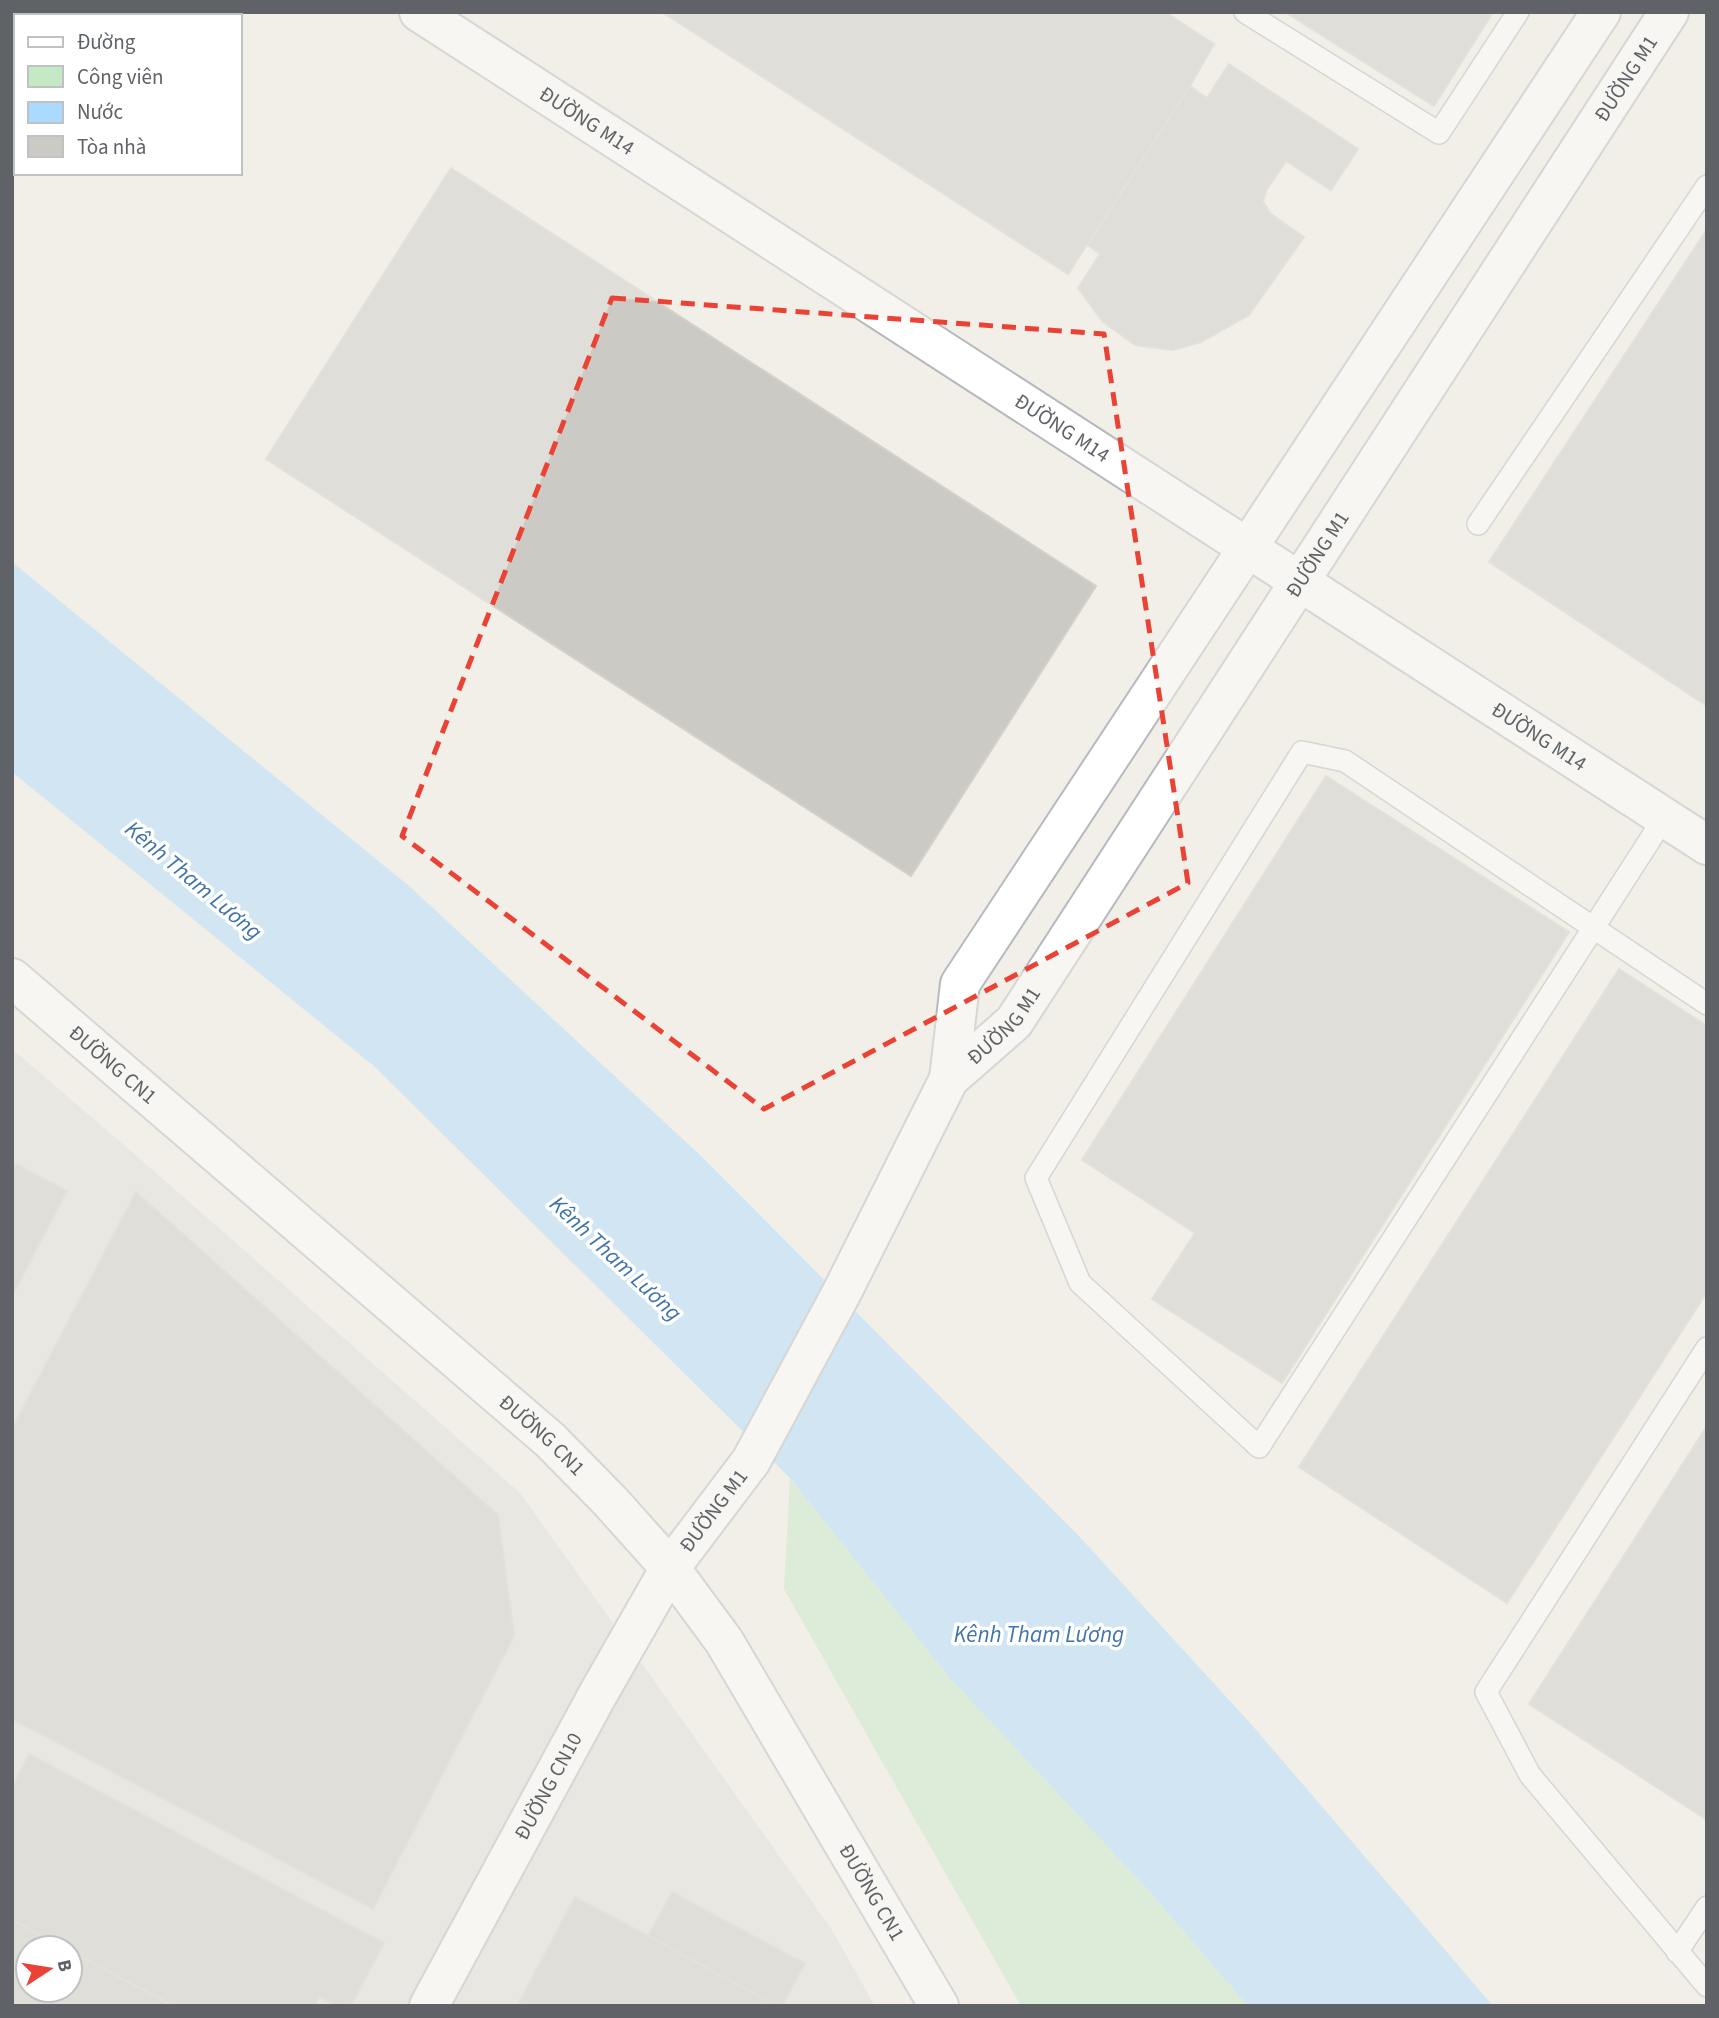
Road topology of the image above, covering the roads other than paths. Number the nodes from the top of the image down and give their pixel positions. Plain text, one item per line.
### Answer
1 (419, 12) edge
2 (1245, 12) edge
3 (1518, 12) edge
4 (1601, 12) edge
5 (1669, 12) edge
6 (1707, 186) edge
7 (1478, 524) dead end
8 (1248, 548) junction
9 (1300, 582) junction
10 (1664, 818) junction
11 (1707, 845) edge
12 (1594, 927) junction
13 (12, 978) edge
14 (1707, 1004) edge
15 (949, 1079) junction
16 (1707, 1348) edge
17 (670, 1568) junction
18 (1707, 1907) edge
19 (1677, 1952) junction
20 (1707, 1986) edge
21 (429, 2006) edge
22 (939, 2006) edge

1 - 8 street, ĐƯỜNG M14
2 - 3 lane
4 - 8 street, ĐƯỜNG M1
5 - 9 street, ĐƯỜNG M1
6 - 7 lane
8 - 9 street, ĐƯỜNG M14
8 - 15 street, ĐƯỜNG M1
9 - 10 street, ĐƯỜNG M14
9 - 15 street, ĐƯỜNG M1
10 - 11 street, ĐƯỜNG M14
10 - 12 lane
12 - 12 lane
12 - 14 lane
13 - 17 street, ĐƯỜNG CN1
15 - 17 street, ĐƯỜNG M1
16 - 19 lane
17 - 21 street, ĐƯỜNG CN10
17 - 22 street, ĐƯỜNG CN1
18 - 19 lane
19 - 20 lane

